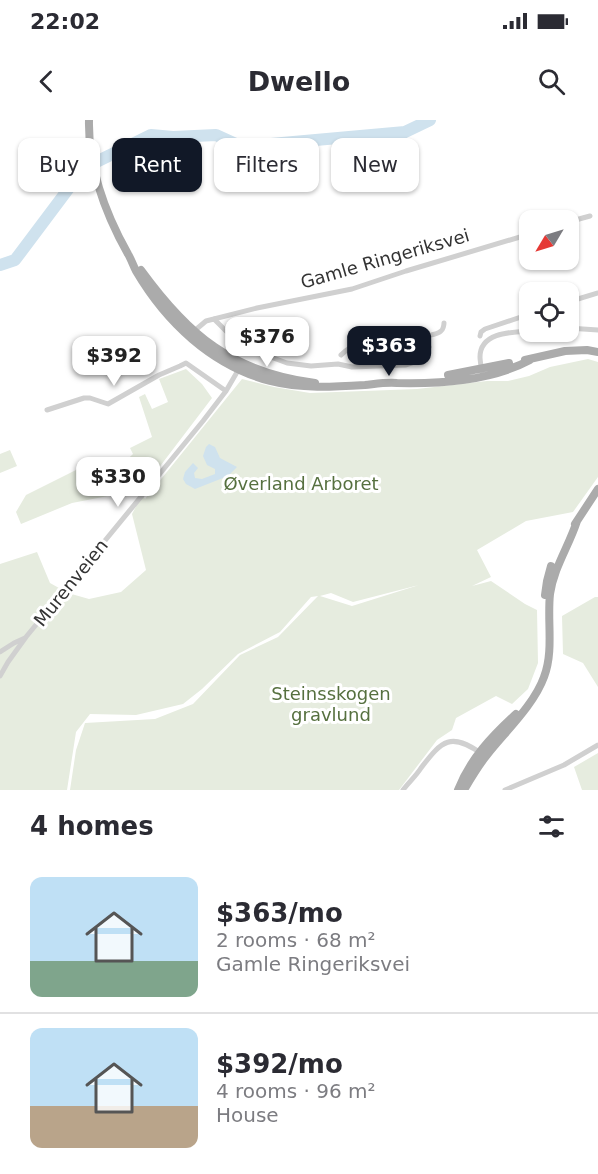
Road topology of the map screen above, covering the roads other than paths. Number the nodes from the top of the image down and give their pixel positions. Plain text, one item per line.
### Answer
1 (89, 120) edge
2 (590, 216) dead end
3 (579, 219) edge
4 (519, 237) edge
5 (598, 293) edge
6 (579, 299) edge
7 (519, 318) edge
8 (214, 319) junction
9 (444, 323) dead end
10 (579, 329) edge
11 (598, 330) edge
12 (519, 332) edge
13 (191, 334) junction
14 (480, 336) dead end
15 (429, 347) dead end
16 (598, 352) edge
17 (341, 355) dead end
18 (240, 366) junction
19 (482, 372) junction
20 (226, 391) junction
21 (47, 410) dead end
22 (598, 489) edge
23 (26, 637) junction
24 (0, 652) edge
25 (0, 676) edge
26 (598, 745) edge
27 (482, 754) junction
28 (403, 790) edge
29 (458, 790) edge
30 (464, 790) edge
31 (504, 790) edge

1 - 13 main road
2 - 3 street
4 - 8 street, Gamle Ringeriksvei
5 - 6 street
7 - 14 street
8 - 13 street, Gamle Ringeriksvei
8 - 15 street
9 - 17 street
10 - 11 street
12 - 19 street
13 - 18 main road
16 - 19 main road
18 - 19 main road
18 - 20 street, Murenveien
20 - 21 street
20 - 23 street, Murenveien
22 - 27 main road
23 - 24 street, Murenveien
23 - 25 street
26 - 31 street
27 - 28 street
27 - 29 main road
27 - 30 main road

